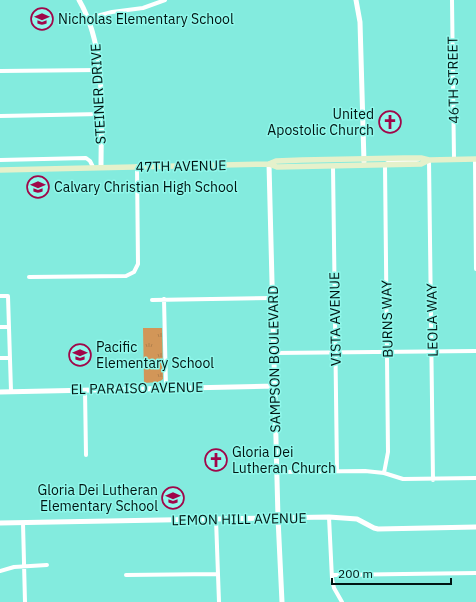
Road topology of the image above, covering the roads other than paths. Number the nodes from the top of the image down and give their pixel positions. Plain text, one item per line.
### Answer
1 (79, 0) edge
2 (165, 0) edge
3 (356, 0) edge
4 (452, 0) edge
5 (152, 2) edge
6 (89, 18) junction
7 (100, 70) junction
8 (0, 71) edge
9 (101, 114) junction
10 (0, 116) edge
11 (421, 158) junction
12 (364, 159) junction
13 (475, 159) edge
14 (0, 160) edge
15 (429, 160) junction
16 (454, 160) junction
17 (269, 164) junction
18 (364, 165) junction
19 (385, 165) junction
20 (136, 166) junction
21 (333, 166) junction
22 (93, 167) junction
23 (101, 167) junction
24 (0, 170) edge
25 (476, 269) edge
26 (29, 277) dead end
27 (0, 296) edge
28 (273, 298) junction
29 (164, 299) junction
30 (152, 300) dead end
31 (0, 327) edge
32 (9, 327) junction
33 (476, 351) edge
34 (387, 352) junction
35 (432, 352) junction
36 (274, 353) junction
37 (336, 353) junction
38 (0, 358) edge
39 (10, 358) junction
40 (275, 386) junction
41 (166, 388) junction
42 (85, 390) junction
43 (11, 391) junction
44 (0, 392) edge
45 (86, 455) dead end
46 (337, 471) junction
47 (277, 472) junction
48 (384, 473) junction
49 (476, 478) edge
50 (432, 480) junction
51 (329, 517) junction
52 (278, 518) junction
53 (216, 519) junction
54 (0, 523) edge
55 (23, 523) junction
56 (476, 527) edge
57 (47, 565) dead end
58 (24, 566) junction
59 (0, 571) edge
60 (476, 573) edge
61 (217, 574) junction
62 (126, 575) dead end
63 (332, 575) junction
64 (25, 602) edge
65 (219, 602) edge
66 (282, 602) edge
67 (342, 602) edge

1 - 6 street, STEINER DRIVE
2 - 5 street
3 - 12 street
4 - 16 street, 46TH STREET
5 - 6 street
6 - 7 street, STEINER DRIVE
7 - 8 street
7 - 9 street, STEINER DRIVE
9 - 10 street
9 - 23 street, STEINER DRIVE
11 - 12 main road, 47TH AVENUE
11 - 15 main road, 47TH AVENUE
11 - 19 street
12 - 17 main road, 47TH AVENUE
12 - 18 street
13 - 16 main road, 47TH AVENUE
13 - 25 street
14 - 22 street, 47TH AVENUE
15 - 16 main road, 47TH AVENUE
15 - 19 main road, 47TH AVENUE
15 - 35 street, LEOLA WAY
17 - 20 main road, 47TH AVENUE
17 - 21 main road, 47TH AVENUE
17 - 28 street, SAMPSON BOULEVARD
18 - 19 main road, 47TH AVENUE
18 - 21 main road, 47TH AVENUE
19 - 34 street, BURNS WAY
20 - 23 main road, 47TH AVENUE
20 - 26 street
21 - 37 street, VISTA AVENUE
22 - 23 main road, 47TH AVENUE
22 - 24 main road, 47TH AVENUE
27 - 32 street
28 - 29 street
28 - 36 street, SAMPSON BOULEVARD
29 - 30 street
29 - 41 street
31 - 32 street
32 - 39 street
33 - 35 street
34 - 35 street
34 - 37 street
34 - 48 street, BURNS WAY
35 - 50 street, LEOLA WAY
36 - 37 street
36 - 40 street, SAMPSON BOULEVARD
37 - 46 street, VISTA AVENUE
38 - 39 street
39 - 43 street
40 - 41 street, EL PARAISO AVENUE
40 - 47 street, SAMPSON BOULEVARD
41 - 42 street, EL PARAISO AVENUE
42 - 43 street, EL PARAISO AVENUE
42 - 45 street
43 - 44 street, EL PARAISO AVENUE
46 - 47 street
46 - 48 street
47 - 52 street, SAMPSON BOULEVARD
48 - 50 street
49 - 50 street
51 - 52 street, LEMON HILL AVENUE
51 - 56 street, LEMON HILL AVENUE
51 - 63 street
52 - 53 street, LEMON HILL AVENUE
52 - 66 street, SAMPSON BOULEVARD
53 - 55 street, LEMON HILL AVENUE
53 - 61 street
54 - 55 street, LEMON HILL AVENUE
55 - 58 street
57 - 58 street
58 - 59 street
58 - 64 street
60 - 63 street
61 - 62 street
61 - 65 street
63 - 67 street

